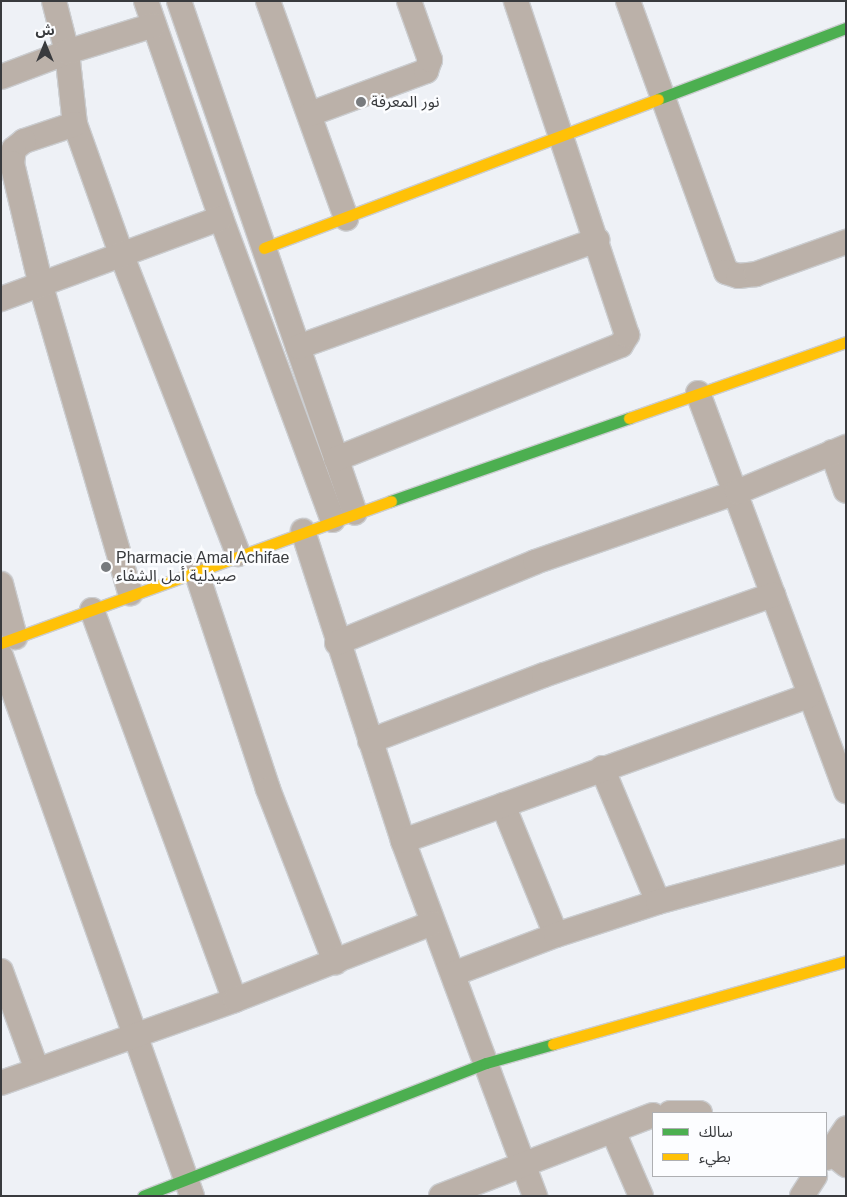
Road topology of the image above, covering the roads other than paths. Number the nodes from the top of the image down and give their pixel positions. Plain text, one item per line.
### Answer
1 (54, 1) edge
2 (146, 1) edge
3 (179, 1) edge
4 (268, 1) edge
5 (409, 1) edge
6 (516, 1) edge
7 (628, 1) edge
8 (154, 25) junction
9 (846, 28) edge
10 (67, 52) junction
11 (1, 77) edge
12 (664, 98) junction
13 (310, 114) junction
14 (75, 124) junction
15 (562, 137) junction
16 (221, 218) junction
17 (346, 218) junction
18 (597, 240) junction
19 (846, 242) edge
20 (264, 248) junction
21 (122, 256) junction
22 (41, 286) junction
23 (1, 299) edge
24 (846, 342) edge
25 (298, 347) junction
26 (698, 393) junction
27 (839, 449) edge
28 (336, 459) junction
29 (846, 491) edge
30 (737, 492) junction
31 (344, 516) junction
32 (303, 530) junction
33 (238, 554) junction
34 (196, 571) junction
35 (1, 584) edge
36 (130, 593) junction
37 (773, 595) junction
38 (92, 610) junction
39 (337, 642) junction
40 (6, 646) edge
41 (809, 696) junction
42 (370, 741) junction
43 (602, 768) junction
44 (846, 791) edge
45 (503, 805) junction
46 (403, 841) junction
47 (846, 851) edge
48 (658, 902) junction
49 (433, 923) junction
50 (556, 935) junction
51 (846, 961) edge
52 (335, 962) junction
53 (1, 971) edge
54 (453, 974) junction
55 (235, 1000) junction
56 (137, 1036) junction
57 (486, 1063) junction
58 (37, 1070) junction
59 (1, 1083) edge
60 (652, 1116) edge
61 (846, 1128) edge
62 (613, 1130) junction
63 (834, 1159) edge
64 (524, 1166) junction
65 (189, 1187) edge
66 (143, 1196) edge
67 (441, 1196) edge
68 (535, 1196) edge
69 (641, 1196) edge

1 - 10 street
2 - 8 street
3 - 20 street
4 - 13 street
5 - 13 street
6 - 15 street
7 - 12 street
8 - 10 street
8 - 16 street
9 - 12 street
10 - 11 street
10 - 14 street
12 - 15 street
12 - 19 street
13 - 17 street
14 - 21 street
14 - 22 street
15 - 17 street
15 - 18 street
16 - 21 street
16 - 31 street
17 - 20 street
18 - 25 street
18 - 28 street
20 - 25 street
21 - 22 street
21 - 33 street
22 - 23 street
22 - 36 street
24 - 26 street
25 - 28 street
26 - 30 street
26 - 31 street
27 - 29 street
27 - 30 street
28 - 31 street
30 - 37 street
30 - 39 street
31 - 32 street
32 - 33 street
32 - 39 street
33 - 34 street
34 - 36 street
34 - 52 street
35 - 40 street
36 - 38 street
37 - 41 street
37 - 42 street
38 - 40 street
38 - 55 street
39 - 42 street
40 - 56 street
41 - 43 street
41 - 44 street
42 - 46 street
43 - 45 street
43 - 48 street
45 - 46 street
45 - 50 street
46 - 49 street
47 - 48 street
48 - 50 street
49 - 52 street
49 - 54 street
50 - 54 street
51 - 57 street
52 - 55 street
53 - 58 street
54 - 57 street
55 - 56 street
56 - 58 street
56 - 65 street
57 - 64 street
57 - 65 street
58 - 59 street
60 - 62 street
61 - 63 street
62 - 64 street
62 - 69 street
64 - 67 street
64 - 68 street
65 - 66 street

